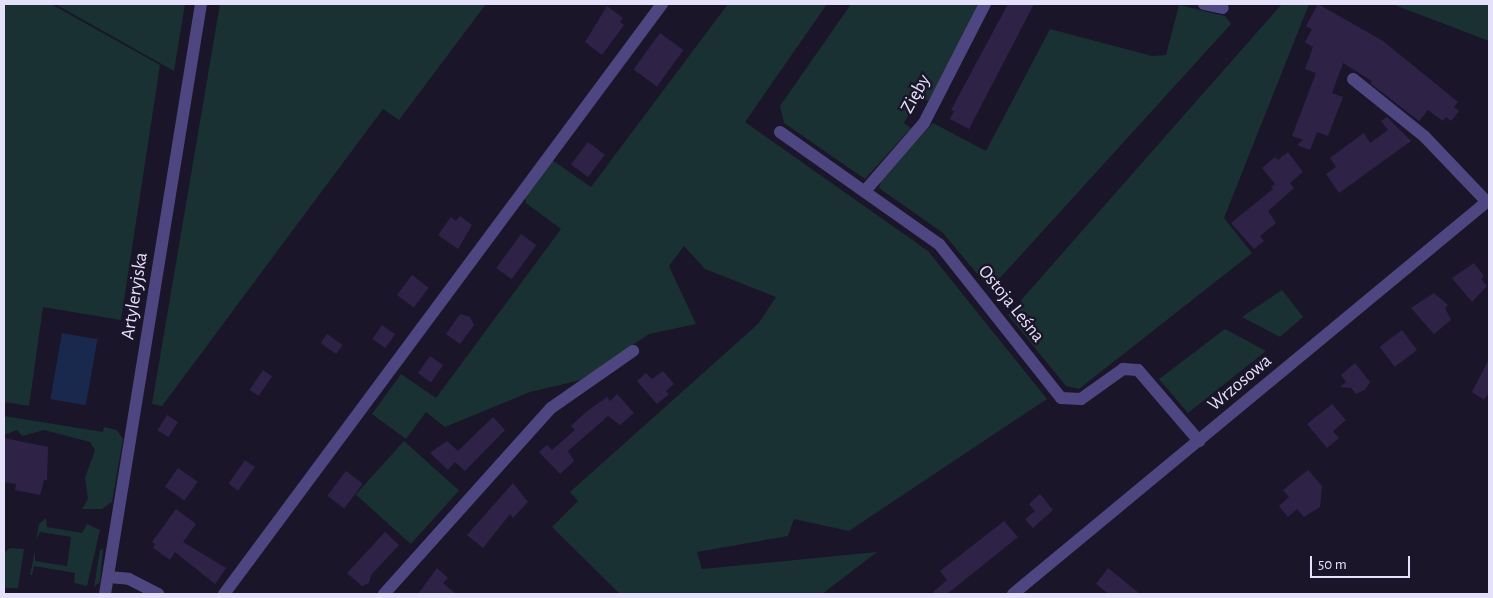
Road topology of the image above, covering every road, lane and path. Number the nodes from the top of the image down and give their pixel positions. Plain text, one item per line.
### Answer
1 (201, 4) edge
2 (662, 4) edge
3 (985, 4) edge
4 (1204, 4) edge
5 (1222, 8) dead end
6 (1353, 79) dead end
7 (780, 132) dead end
8 (865, 191) junction
9 (1488, 201) edge
10 (633, 351) dead end
11 (1199, 441) junction
12 (108, 577) junction
13 (105, 594) edge
14 (158, 594) edge
15 (224, 594) edge
16 (384, 594) edge
17 (1013, 594) edge

1 - 12 street, Artyleryjska
2 - 15 street
3 - 8 street, Zięby
4 - 5 street
6 - 9 street
7 - 8 street, Ostoja Leśna
8 - 11 street, Ostoja Leśna
9 - 11 street, Wrzosowa
10 - 16 street
11 - 17 street, Wrzosowa
12 - 13 street, Artyleryjska
12 - 14 street

